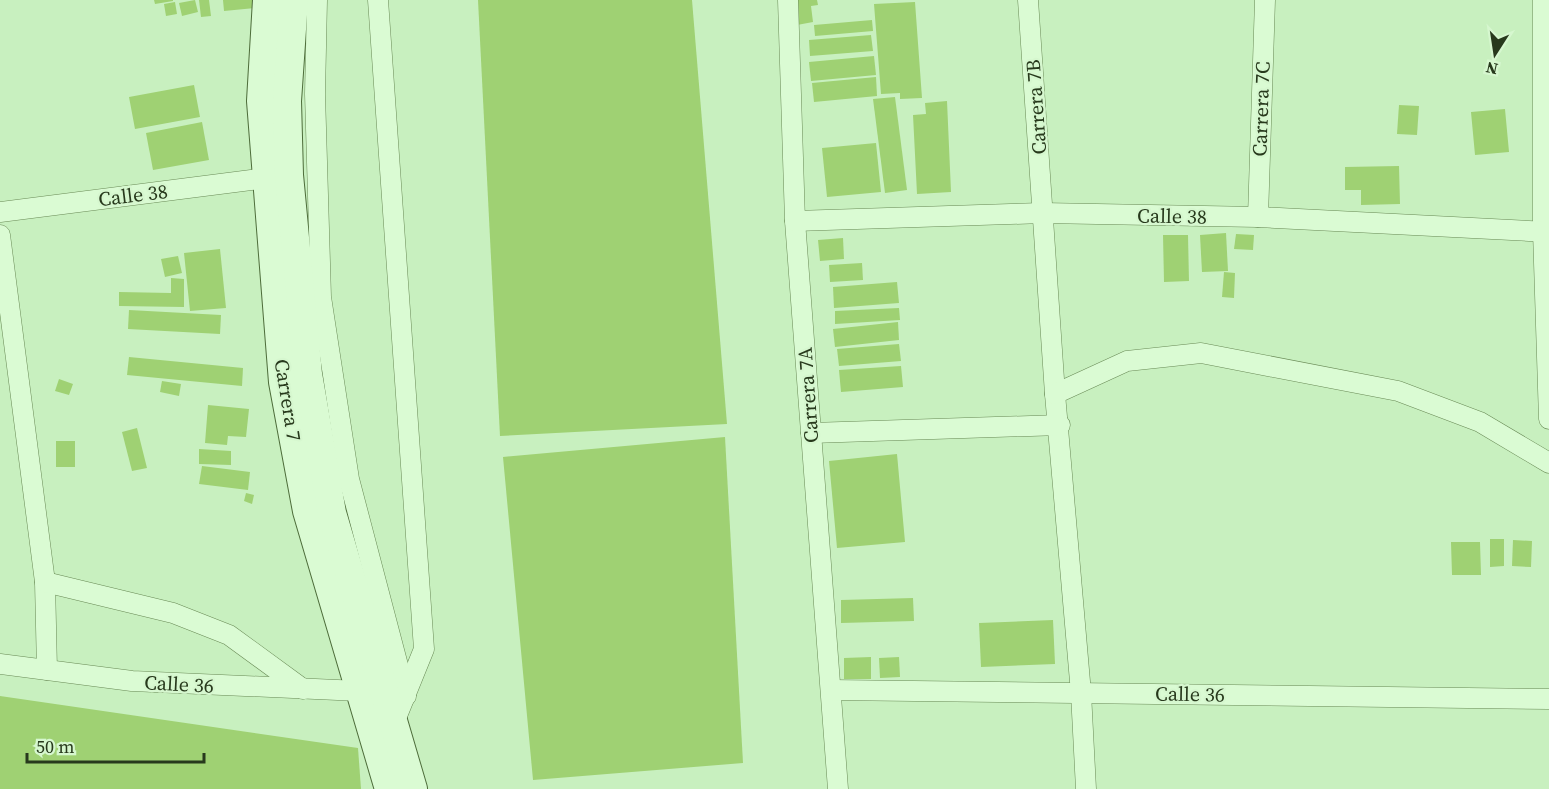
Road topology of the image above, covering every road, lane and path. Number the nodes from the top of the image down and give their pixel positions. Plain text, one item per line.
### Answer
1 (267, 0) edge
2 (294, 0) edge
3 (317, 0) edge
4 (378, 0) edge
5 (788, 0) edge
6 (1028, 0) edge
7 (1264, 0) edge
8 (1543, 0) edge
9 (267, 178) junction
10 (0, 212) edge
11 (1043, 213) junction
12 (1258, 217) junction
13 (795, 221) junction
14 (1546, 231) edge
15 (0, 235) edge
16 (1055, 394) junction
17 (1549, 418) edge
18 (1060, 425) junction
19 (811, 433) junction
20 (1549, 463) edge
21 (45, 582) junction
22 (0, 664) edge
23 (47, 670) junction
24 (303, 689) junction
25 (831, 690) junction
26 (360, 691) junction
27 (1081, 693) junction
28 (406, 696) junction
29 (1549, 699) edge
30 (394, 723) junction
31 (388, 789) edge
32 (413, 789) edge
33 (838, 789) edge
34 (1086, 789) edge

1 - 9 main road, Carrera 7
2 - 30 main road, Carrera 7
3 - 28 street
4 - 28 street
5 - 13 street, Carrera 7A
6 - 11 street, Carrera 7B
7 - 12 street, Carrera 7C
8 - 14 street
9 - 10 street, Calle 38
9 - 26 main road, Carrera 7
11 - 12 street, Calle 38
11 - 13 street, Calle 38
11 - 16 street, Carrera 7B
12 - 14 street, Calle 38
13 - 19 street, Carrera 7A
14 - 17 street
15 - 21 street
16 - 18 street, Carrera 7B
16 - 20 street
18 - 19 street
18 - 27 street, Carrera 7B
19 - 25 street, Carrera 7A
21 - 23 street
21 - 24 street
22 - 23 street, Calle 36
23 - 24 street, Calle 36
24 - 26 street, Calle 36
25 - 27 street, Calle 36
25 - 33 street, Carrera 7A
26 - 31 main road, Carrera 7
27 - 29 street, Calle 36
27 - 34 street, Carrera 7B
28 - 30 street
30 - 32 main road, Carrera 7

